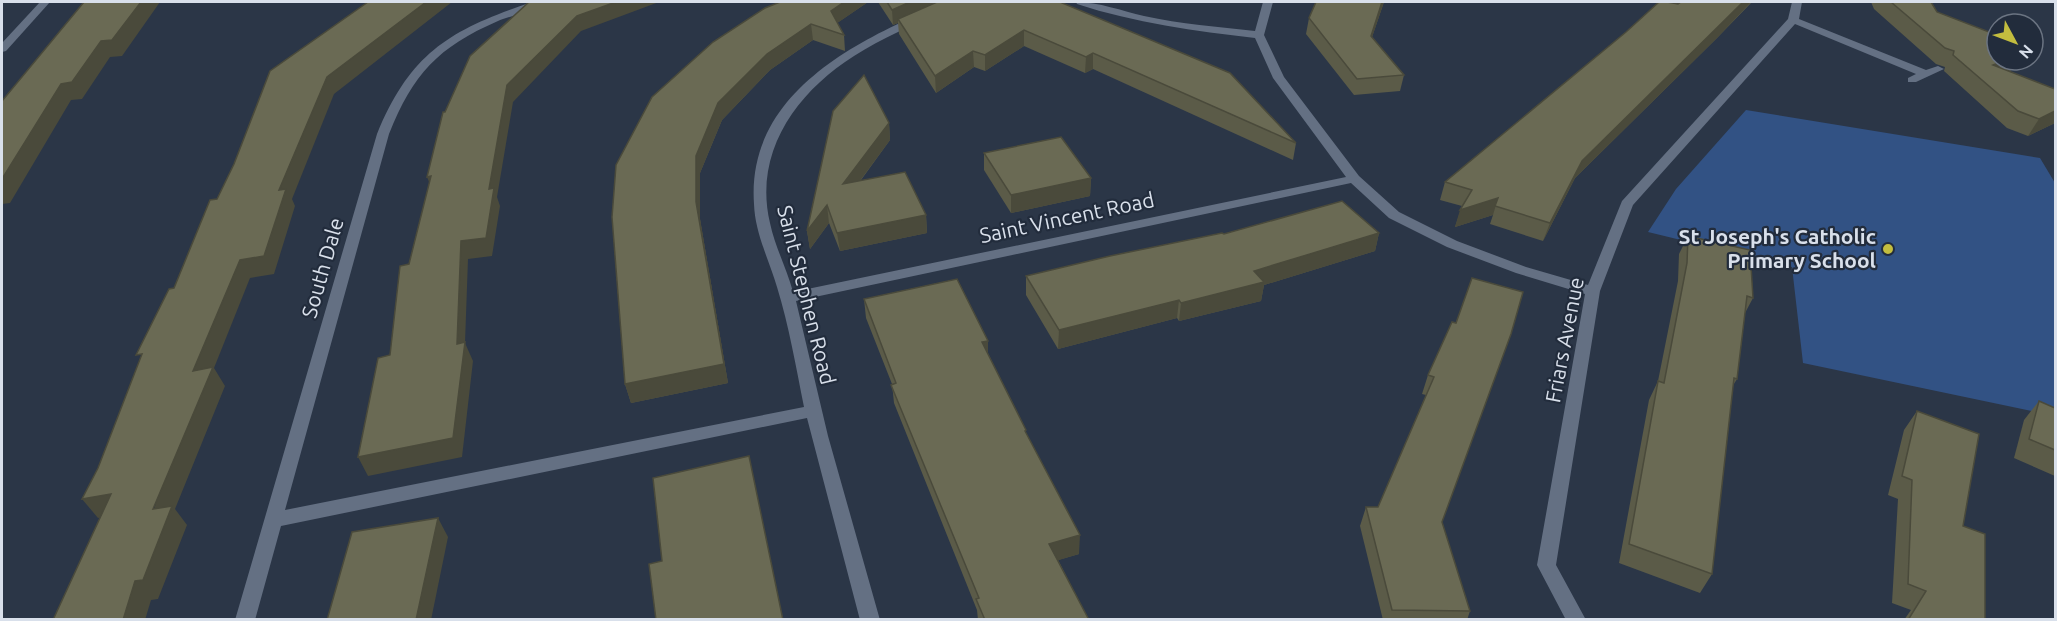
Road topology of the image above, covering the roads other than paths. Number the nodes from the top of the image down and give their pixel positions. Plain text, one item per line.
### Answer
1 (45, 2) edge
2 (540, 2) edge
3 (1081, 2) edge
4 (1268, 2) edge
5 (1797, 2) edge
6 (928, 14) edge
7 (1793, 20) junction
8 (1259, 35) junction
9 (2, 48) edge
10 (1938, 69) dead end
11 (1926, 74) junction
12 (1912, 80) dead end
13 (1354, 179) junction
14 (1593, 291) junction
15 (788, 298) junction
16 (814, 411) junction
17 (273, 520) junction
18 (245, 620) edge
19 (870, 620) edge
20 (1576, 620) edge

1 - 9 street
2 - 17 street, South Dale
3 - 8 street
4 - 8 street
5 - 7 street, Friars Avenue
6 - 15 street, Saint Stephen Road
7 - 11 street
7 - 14 street, Friars Avenue
8 - 13 street
10 - 11 street
11 - 12 street
13 - 14 street
13 - 15 street, Saint Vincent Road
14 - 20 street, Friars Avenue
15 - 16 street, Saint Stephen Road
16 - 17 street
16 - 19 street, Saint Stephen Road
17 - 18 street, South Dale

